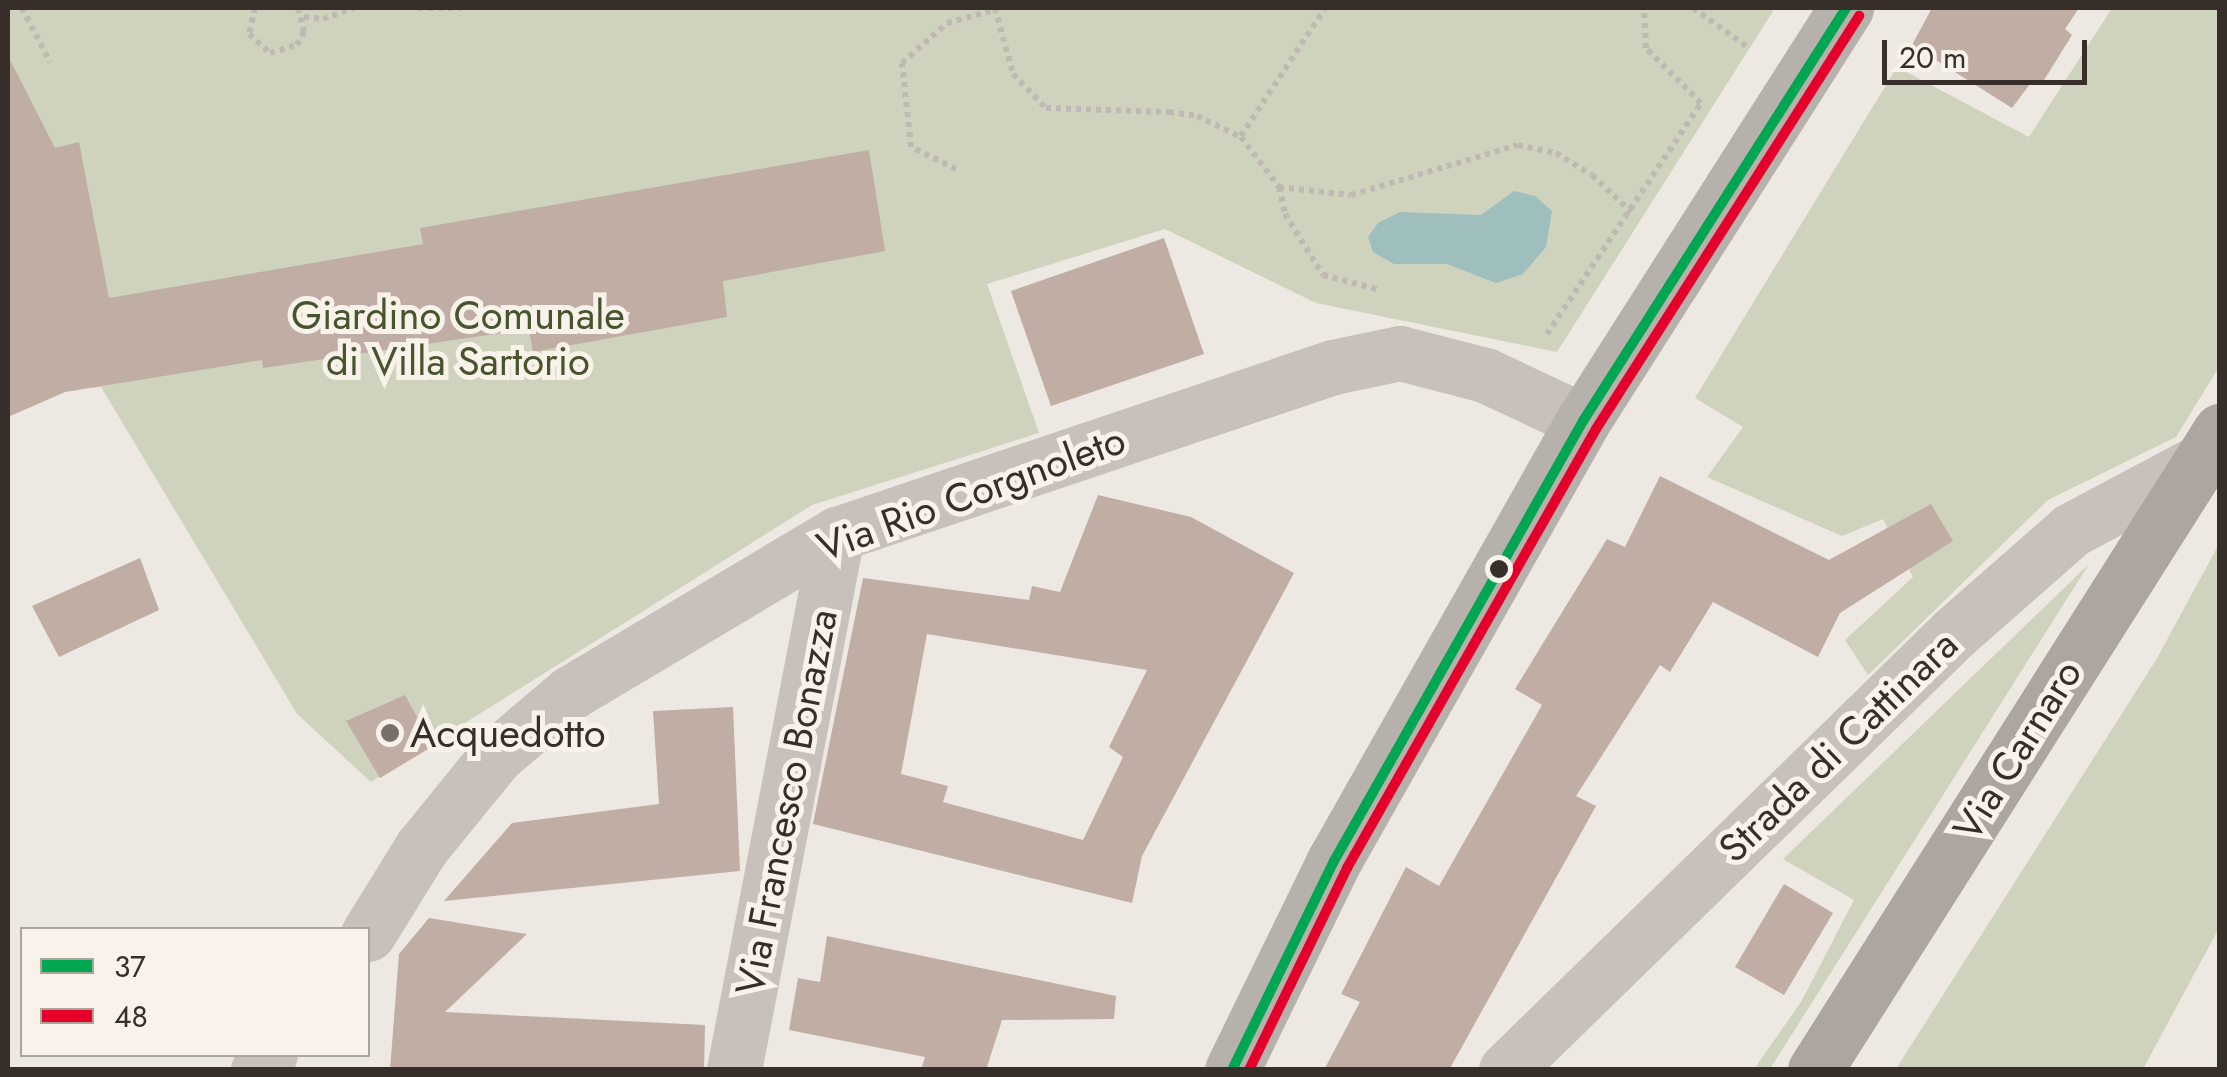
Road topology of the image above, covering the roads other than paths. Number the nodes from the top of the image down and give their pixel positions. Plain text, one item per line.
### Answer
1 (1846, 8) edge
2 (1583, 421) junction
3 (2210, 446) edge
4 (836, 534) junction
5 (370, 931) edge
6 (734, 1070) edge
7 (1232, 1070) edge
8 (1506, 1070) edge
9 (1815, 1070) edge

1 - 2 main road
2 - 4 street, Via Rio Corgnoleto
2 - 7 main road
3 - 8 street, Strada di Cattinara
3 - 9 main road, Via Carnaro
4 - 5 street, Via Rio Corgnoleto
4 - 6 street, Via Francesco Bonazza

